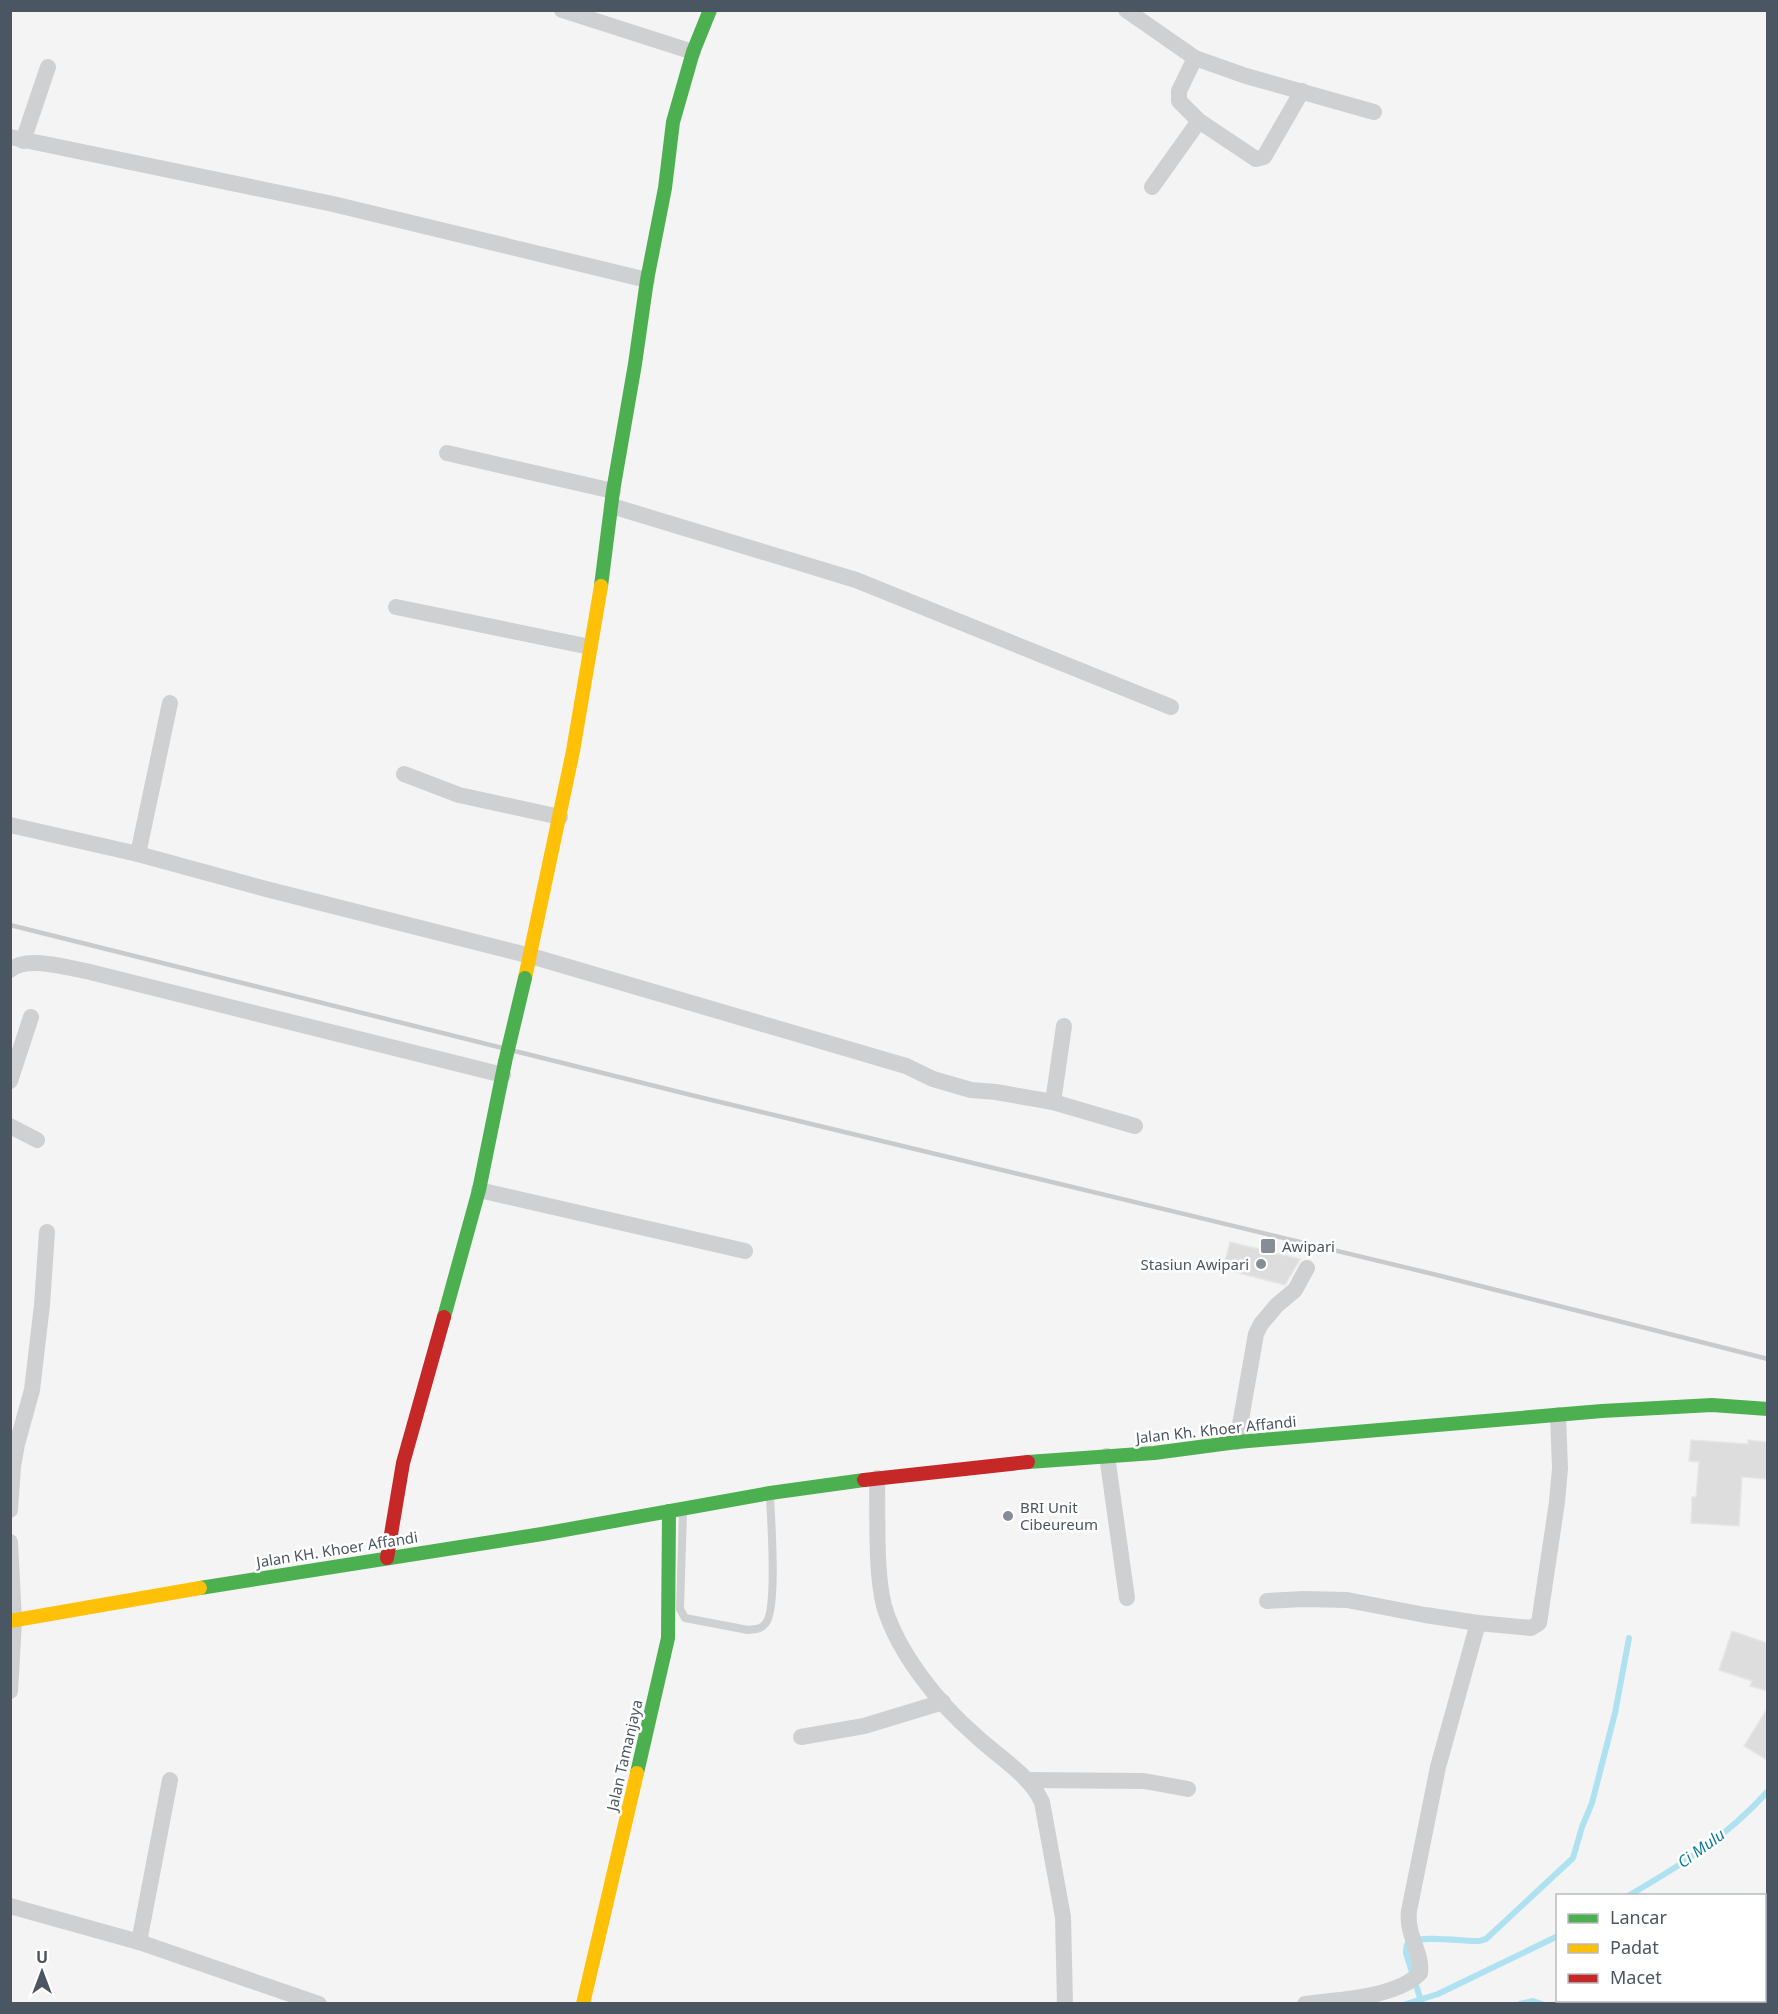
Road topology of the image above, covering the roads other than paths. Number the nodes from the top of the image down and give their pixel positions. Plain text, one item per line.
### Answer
1 (562, 10) edge
2 (710, 10) edge
3 (1126, 10) edge
4 (693, 52) junction
5 (1195, 58) junction
6 (48, 67) dead end
7 (1302, 91) junction
8 (1374, 111) dead end
9 (1199, 121) junction
10 (17, 139) edge
11 (1152, 187) dead end
12 (647, 280) junction
13 (447, 453) dead end
14 (612, 499) junction
15 (396, 607) dead end
16 (590, 647) junction
17 (170, 703) dead end
18 (1172, 707) dead end
19 (404, 774) dead end
20 (560, 817) junction
21 (10, 825) edge
22 (138, 854) junction
23 (531, 956) junction
24 (10, 970) edge
25 (31, 1017) dead end
26 (1064, 1026) dead end
27 (504, 1069) junction
28 (10, 1082) edge
29 (1053, 1102) junction
30 (10, 1126) edge
31 (1135, 1126) dead end
32 (37, 1140) dead end
33 (479, 1190) junction
34 (47, 1232) dead end
35 (745, 1251) dead end
36 (1307, 1268) dead end
37 (1767, 1409) edge
38 (1558, 1414) junction
39 (1237, 1442) junction
40 (1107, 1456) junction
41 (877, 1478) junction
42 (770, 1494) junction
43 (10, 1510) edge
44 (676, 1510) junction
45 (10, 1542) edge
46 (387, 1558) junction
47 (1126, 1598) dead end
48 (1267, 1601) dead end
49 (12, 1621) edge
50 (1478, 1623) junction
51 (10, 1691) edge
52 (943, 1702) junction
53 (801, 1737) dead end
54 (170, 1780) dead end
55 (1027, 1780) junction
56 (1188, 1789) dead end
57 (10, 1906) edge
58 (139, 1942) junction
59 (318, 2004) edge
60 (583, 2004) edge
61 (1065, 2004) edge
62 (1305, 2004) edge

1 - 4 street
2 - 4 street
3 - 5 street
4 - 12 street
5 - 7 street
5 - 9 street
6 - 10 street
7 - 8 street
7 - 9 street
9 - 11 street
10 - 12 street
12 - 14 street
13 - 14 street
14 - 16 street
14 - 18 street
15 - 16 street
16 - 20 street
17 - 22 street
19 - 20 street
20 - 23 street
21 - 22 street
22 - 23 street
23 - 27 street, bridge
23 - 29 street
24 - 27 street
25 - 28 street
26 - 29 street
27 - 33 street
29 - 31 street
30 - 32 street
33 - 35 street
33 - 46 street
34 - 43 street
36 - 39 street
37 - 38 street, Jalan Kh. Khoer Affandi
38 - 39 street, Jalan Kh. Khoer Affandi
38 - 50 street
39 - 40 street, Jalan Kh. Khoer Affandi
40 - 41 street, Jalan Kh. Khoer Affandi
40 - 47 street
41 - 42 street, Jalan Kh. Khoer Affandi
41 - 52 street
42 - 44 street, Jalan Kh. Khoer Affandi
42 - 44 lane
44 - 46 street, Jalan KH. Khoer Affandi
44 - 60 street, Jalan Tamanjaya
45 - 49 street
46 - 49 street, Jalan KH. Khoer Affandi
48 - 50 street
49 - 51 street
50 - 62 street
52 - 53 street
52 - 55 street
54 - 58 street
55 - 56 street
55 - 61 street
57 - 58 street
58 - 59 street

